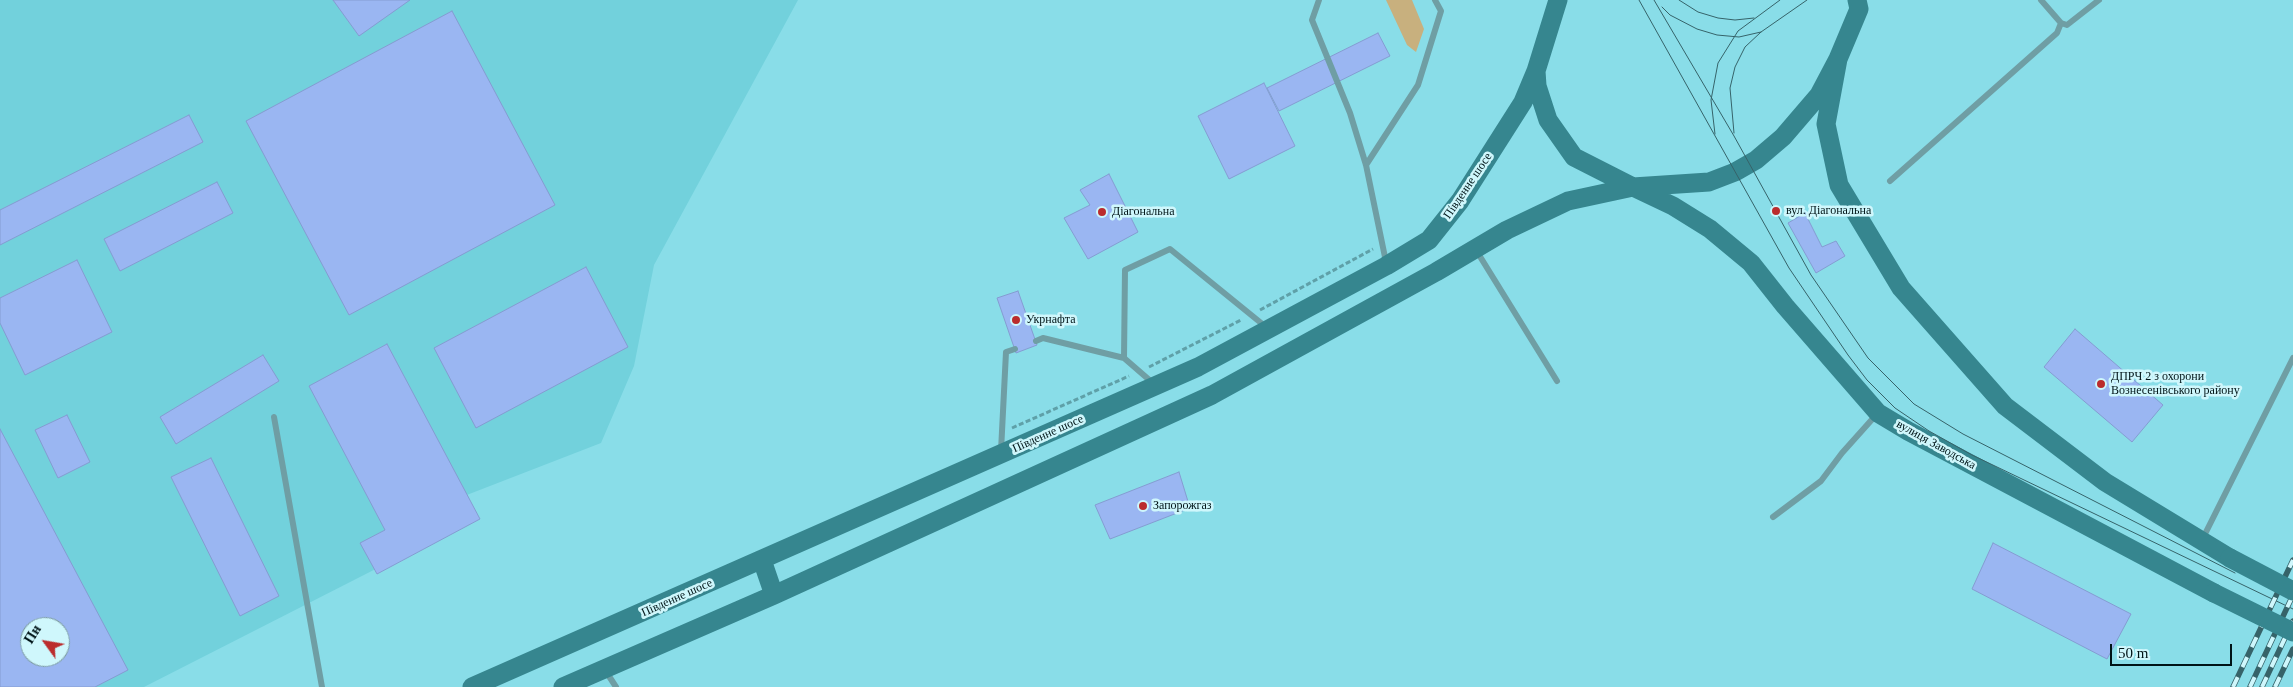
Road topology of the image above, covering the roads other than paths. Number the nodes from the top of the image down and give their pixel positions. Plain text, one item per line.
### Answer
1 (1318, 0) edge
2 (1435, 0) edge
3 (1558, 0) edge
4 (2041, 0) edge
5 (2099, 0) edge
6 (1861, 3) edge
7 (2061, 23) junction
8 (1838, 59) junction
9 (1536, 71) junction
10 (1366, 165) junction
11 (1890, 181) dead end
12 (1633, 187) junction
13 (1475, 249) junction
14 (1386, 266) junction
15 (1267, 328) junction
16 (1036, 341) dead end
17 (1015, 349) dead end
18 (1124, 358) junction
19 (2293, 358) edge
20 (1557, 381) dead end
21 (1156, 385) junction
22 (1878, 413) junction
23 (274, 417) dead end
24 (1000, 454) junction
25 (1773, 517) dead end
26 (2201, 541) junction
27 (762, 560) junction
28 (2293, 591) edge
29 (774, 595) junction
30 (2293, 632) edge
31 (604, 669) junction
32 (322, 687) edge
33 (472, 687) edge
34 (563, 687) edge
35 (616, 687) edge

1 - 10 lane
2 - 10 lane
3 - 9 main road, Південне шосе
4 - 7 lane
5 - 7 lane
6 - 8 main road
7 - 11 lane
8 - 12 main road
8 - 26 main road
9 - 12 main road, вулиця Заводська
9 - 14 main road, Південне шосе
10 - 14 lane
12 - 13 main road
12 - 22 main road, вулиця Заводська
13 - 20 lane
13 - 29 main road
14 - 15 main road, Південне шосе
15 - 18 lane
15 - 21 main road, Південне шосе
16 - 18 lane
17 - 24 lane
18 - 21 lane
19 - 26 lane
21 - 24 main road, Південне шосе
22 - 25 lane
22 - 30 main road, вулиця Заводська, bridge
23 - 32 lane
24 - 27 main road, Південне шосе
26 - 28 main road, bridge
27 - 29 main road
27 - 33 main road, Південне шосе
29 - 31 main road
31 - 34 main road
31 - 35 lane

